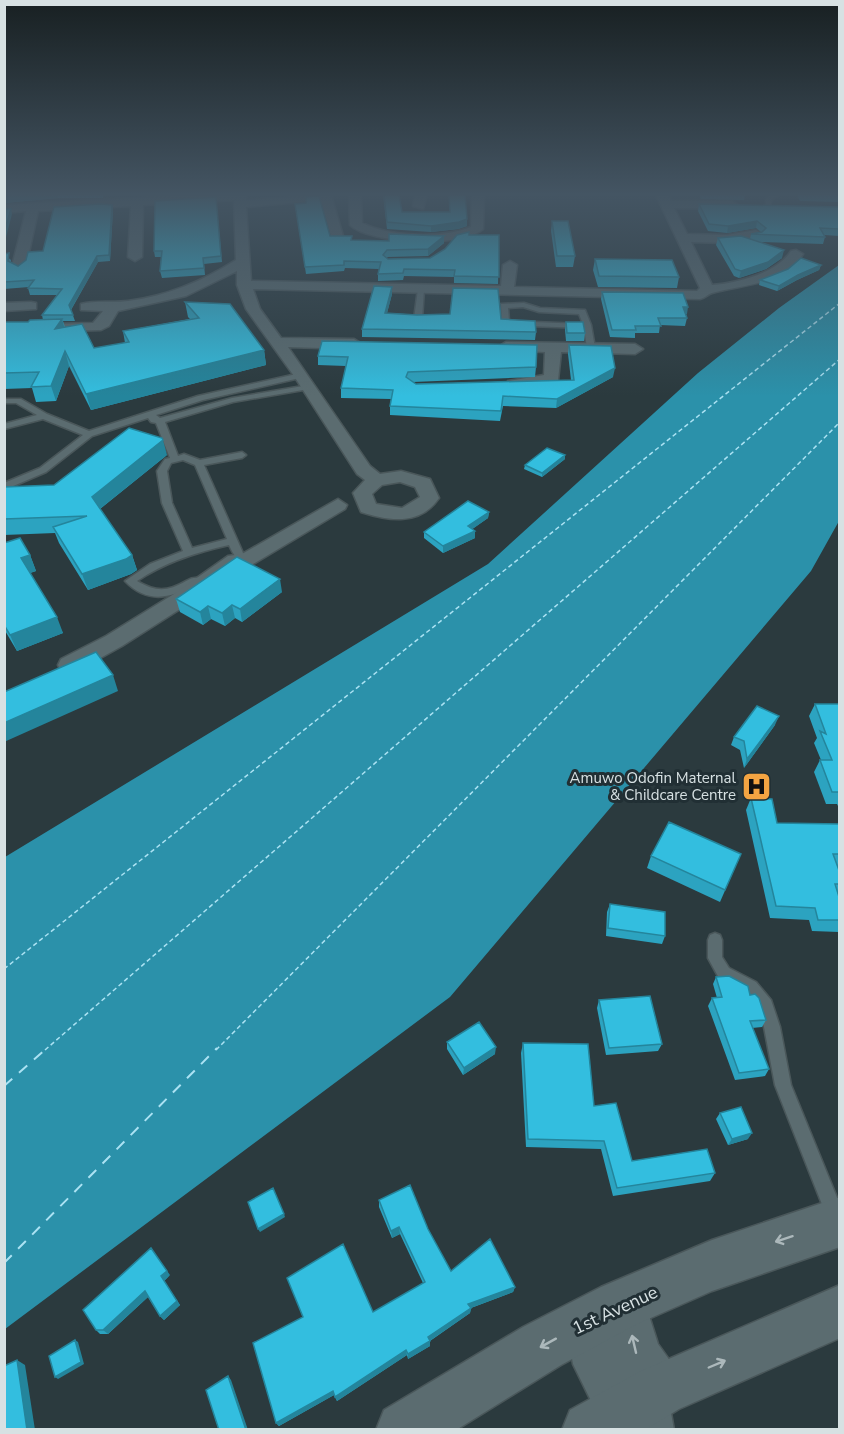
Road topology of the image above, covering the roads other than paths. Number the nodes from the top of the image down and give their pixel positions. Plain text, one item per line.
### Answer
1 (244, 261) edge
2 (20, 262) edge
3 (243, 262) edge
4 (692, 262) edge
5 (792, 262) edge
6 (510, 265) dead end
7 (19, 267) edge
8 (244, 285) junction
9 (421, 289) junction
10 (706, 290) junction
11 (507, 291) junction
12 (31, 306) dead end
13 (4, 307) edge
14 (86, 307) dead end
15 (113, 307) junction
16 (183, 308) dead end
17 (418, 319) edge
18 (587, 326) junction
19 (4, 329) edge
20 (277, 342) junction
21 (373, 344) edge
22 (493, 346) edge
23 (553, 347) junction
24 (591, 348) junction
25 (635, 349) dead end
26 (305, 381) junction
27 (494, 385) edge
28 (4, 401) edge
29 (150, 413) junction
30 (44, 416) junction
31 (160, 422) junction
32 (4, 427) edge
33 (89, 434) junction
34 (242, 455) dead end
35 (174, 458) junction
36 (199, 463) junction
37 (376, 480) dead end
38 (4, 487) edge
39 (338, 505) dead end
40 (232, 541) junction
41 (188, 551) junction
42 (243, 557) junction
43 (69, 665) edge
44 (715, 940) dead end
45 (839, 1222) edge
46 (840, 1311) edge
47 (606, 1312) junction
48 (627, 1418) edge
49 (404, 1430) edge

1 - 8 street
2 - 7 street
3 - 15 street
4 - 10 street
5 - 10 street
6 - 11 street
8 - 9 street
8 - 20 street
9 - 11 street
9 - 17 lane
10 - 11 street
12 - 13 street
14 - 15 street
15 - 16 street
15 - 19 street
18 - 18 lane
18 - 24 lane
20 - 21 street
20 - 26 street
22 - 23 street
23 - 24 street
23 - 27 street
24 - 25 street
26 - 29 lane
26 - 31 lane
26 - 37 street
28 - 30 lane
29 - 31 lane
29 - 33 lane
30 - 32 lane
30 - 33 lane
31 - 35 lane
33 - 38 lane
34 - 36 lane
35 - 36 lane
35 - 41 lane
36 - 40 lane
39 - 42 street
40 - 41 lane
40 - 42 lane
41 - 42 lane
42 - 43 street
44 - 45 lane
45 -> 47 main road, 1st Avenue
48 -> 46 main road
47 - 48 street
47 -> 49 main road, 1st Avenue

